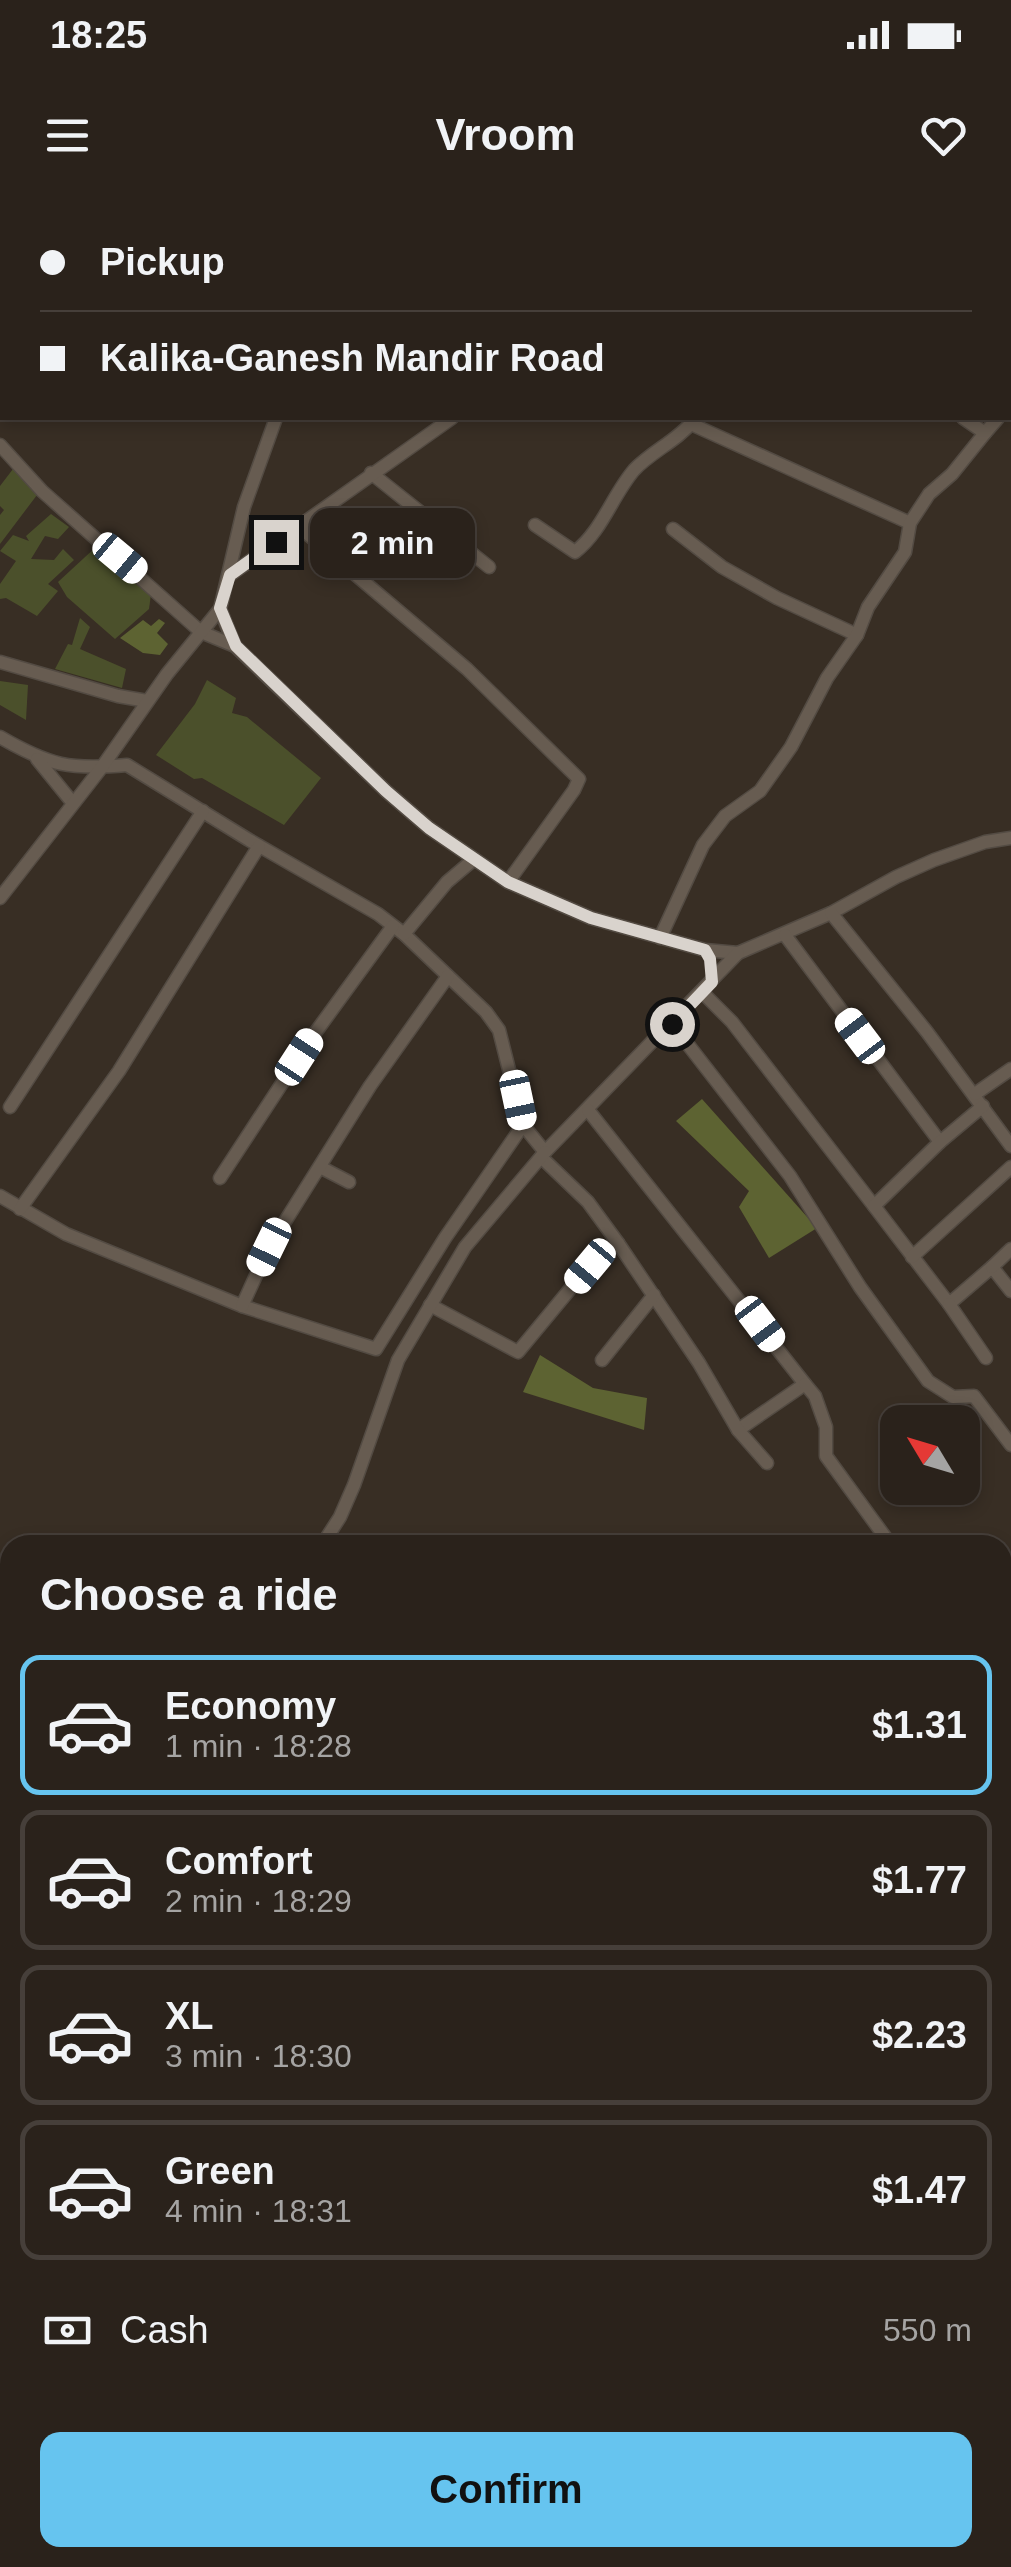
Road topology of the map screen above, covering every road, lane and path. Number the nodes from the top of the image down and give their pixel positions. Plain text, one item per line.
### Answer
1 (275, 420) edge
2 (449, 420) edge
3 (966, 420) edge
4 (996, 420) edge
5 (693, 421) edge
6 (985, 433) junction
7 (0, 444) edge
8 (371, 473) junction
9 (910, 523) junction
10 (535, 525) dead end
11 (298, 526) junction
12 (673, 529) dead end
13 (490, 567) dead end
14 (230, 575) junction
15 (220, 608) junction
16 (200, 632) junction
17 (857, 635) junction
18 (236, 646) junction
19 (0, 662) edge
20 (148, 701) junction
21 (0, 737) edge
22 (119, 743) junction
23 (37, 758) junction
24 (127, 764) junction
25 (102, 767) junction
26 (72, 802) junction
27 (203, 812) junction
28 (1011, 838) edge
29 (259, 846) junction
30 (473, 860) junction
31 (508, 882) junction
32 (0, 898) edge
33 (831, 913) junction
34 (398, 930) junction
35 (785, 935) junction
36 (660, 938) junction
37 (705, 950) junction
38 (738, 953) junction
39 (448, 976) junction
40 (707, 986) junction
41 (672, 1024) junction
42 (1011, 1070) edge
43 (979, 1100) junction
44 (10, 1108) dead end
45 (588, 1110) junction
46 (524, 1125) junction
47 (940, 1142) junction
48 (1011, 1146) edge
49 (543, 1154) junction
50 (320, 1167) junction
51 (1011, 1167) edge
52 (220, 1178) dead end
53 (349, 1182) dead end
54 (0, 1196) edge
55 (874, 1206) junction
56 (20, 1209) junction
57 (618, 1243) junction
58 (1011, 1250) edge
59 (912, 1257) junction
60 (992, 1267) junction
61 (1011, 1291) edge
62 (654, 1295) junction
63 (948, 1304) junction
64 (242, 1306) junction
65 (430, 1306) junction
66 (376, 1350) junction
67 (986, 1358) dead end
68 (398, 1360) junction
69 (602, 1360) dead end
70 (805, 1384) junction
71 (738, 1430) junction
72 (1011, 1445) edge
73 (767, 1463) dead end
74 (328, 1535) edge
75 (884, 1535) edge

1 - 14 street
2 - 8 street
3 - 6 street
4 - 6 street
5 - 9 street
5 - 10 street
6 - 9 street
7 - 16 street
8 - 11 street
8 - 13 street
9 - 17 street
11 - 14 street
11 - 31 street
12 - 17 street
14 - 15 street
15 - 16 street
15 - 18 street
16 - 18 street
16 - 20 street
17 - 36 street
18 - 30 street
19 - 20 street
20 - 22 street
21 - 23 street
22 - 24 street
22 - 25 street
23 - 25 street
23 - 26 street
24 - 25 street
24 - 27 street
25 - 26 street
26 - 32 street
27 - 29 street
27 - 44 street
28 - 33 street
29 - 34 street
29 - 56 street
30 - 31 street
30 - 34 street
31 - 36 street
33 - 35 street
33 - 43 street
34 - 39 street
34 - 52 street
35 - 38 street
35 - 47 street
36 - 37 street
37 - 38 street
37 - 40 street
38 - 40 street
39 - 46 street
39 - 50 street
40 - 41 street
40 - 55 street
41 - 45 street
41 - 72 street
42 - 43 street
43 - 47 street
43 - 48 street
45 - 49 street
45 - 70 street
46 - 49 street
46 - 66 street
47 - 55 street
49 - 57 street
49 - 65 street
50 - 53 street
50 - 64 street
51 - 59 street
54 - 56 street
55 - 59 street
56 - 64 street
57 - 62 street
57 - 65 street
58 - 60 street
59 - 63 street
60 - 61 street
60 - 63 street
62 - 69 street
62 - 71 street
63 - 67 street
64 - 66 street
65 - 68 street
66 - 68 street
68 - 74 street
70 - 71 street
70 - 75 street
71 - 73 street

